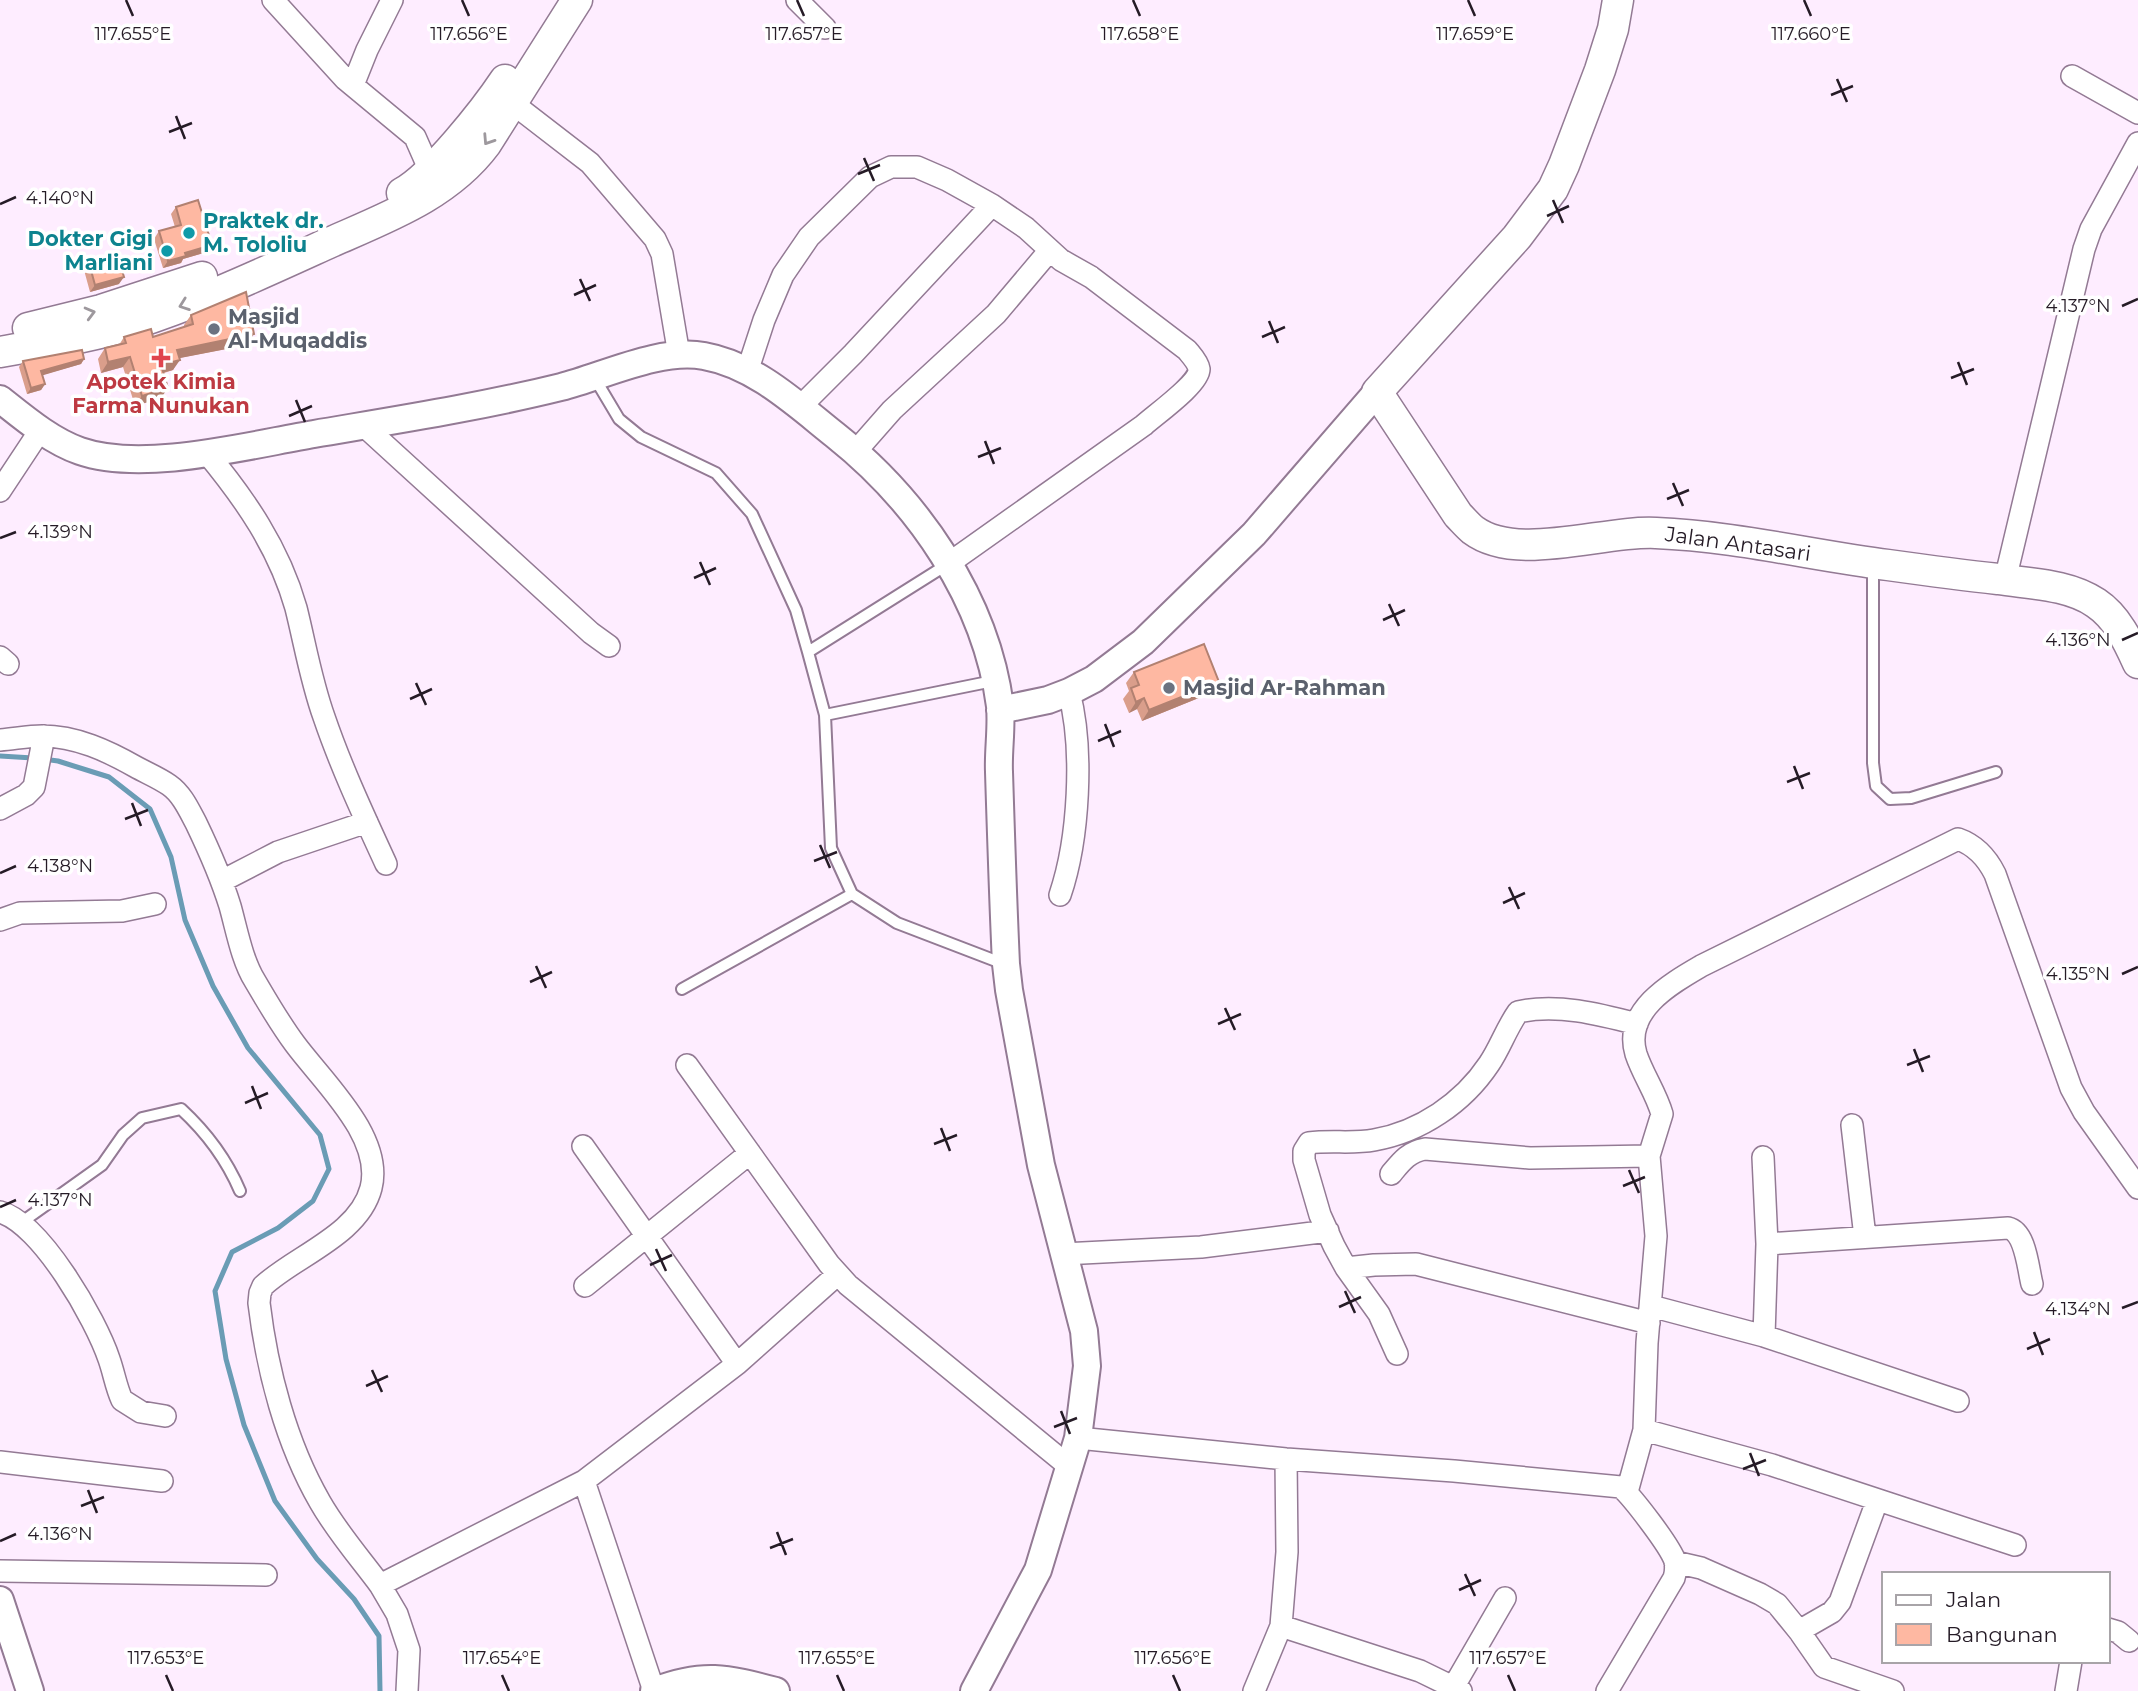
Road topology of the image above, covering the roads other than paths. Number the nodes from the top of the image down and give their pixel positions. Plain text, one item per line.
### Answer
1 (273, 0) edge
2 (392, 0) edge
3 (555, 0) edge
4 (577, 0) edge
5 (797, 0) edge
6 (1618, 0) edge
7 (825, 28) dead end
8 (2072, 76) dead end
9 (353, 85) junction
10 (511, 102) junction
11 (2138, 113) edge
12 (2138, 142) edge
13 (430, 171) junction
14 (992, 205) junction
15 (1050, 250) junction
16 (0, 334) edge
17 (0, 352) edge
18 (678, 355) junction
19 (747, 372) junction
20 (594, 377) junction
21 (1377, 392) junction
22 (0, 399) edge
23 (800, 407) junction
24 (363, 425) junction
25 (41, 429) junction
26 (856, 451) junction
27 (206, 452) junction
28 (0, 491) edge
29 (1873, 563) junction
30 (948, 564) junction
31 (2005, 580) junction
32 (609, 646) dead end
33 (808, 652) junction
34 (2138, 663) edge
35 (995, 680) junction
36 (1069, 692) junction
37 (1000, 710) junction
38 (825, 715) junction
39 (44, 738) junction
40 (0, 740) edge
41 (1996, 772) dead end
42 (0, 809) edge
43 (367, 822) junction
44 (386, 864) dead end
45 (222, 881) junction
46 (852, 894) junction
47 (1060, 895) dead end
48 (155, 904) dead end
49 (0, 920) edge
50 (1006, 964) junction
51 (682, 989) dead end
52 (1637, 1024) junction
53 (687, 1065) dead end
54 (1852, 1125) dead end
55 (583, 1146) dead end
56 (750, 1153) junction
57 (1649, 1156) junction
58 (1763, 1157) dead end
59 (1391, 1174) dead end
60 (2138, 1188) edge
61 (240, 1191) dead end
62 (0, 1212) edge
63 (22, 1222) junction
64 (1328, 1231) junction
65 (646, 1236) junction
66 (1866, 1237) junction
67 (1767, 1244) junction
68 (1063, 1254) junction
69 (1346, 1268) junction
70 (838, 1274) junction
71 (2032, 1284) dead end
72 (584, 1286) dead end
73 (1650, 1315) junction
74 (1764, 1336) junction
75 (1397, 1354) dead end
76 (737, 1364) junction
77 (1958, 1401) dead end
78 (165, 1416) dead end
79 (1644, 1430) junction
80 (1078, 1438) junction
81 (1286, 1460) junction
82 (0, 1462) edge
83 (1071, 1468) junction
84 (162, 1481) dead end
85 (584, 1481) junction
86 (1627, 1492) junction
87 (1877, 1501) junction
88 (2015, 1545) dead end
89 (1675, 1562) junction
90 (0, 1571) edge
91 (266, 1574) dead end
92 (380, 1585) junction
93 (1505, 1598) dead end
94 (0, 1600) edge
95 (1281, 1626) junction
96 (2110, 1630) edge
97 (1799, 1631) junction
98 (2129, 1641) dead end
99 (2071, 1663) edge
100 (729, 1686) edge
101 (1617, 1687) edge
102 (1457, 1688) edge
103 (30, 1691) edge
104 (407, 1691) edge
105 (654, 1691) edge
106 (776, 1691) edge
107 (974, 1691) edge
108 (1254, 1691) edge
109 (1893, 1691) edge
110 (2066, 1691) edge

1 - 9 street
2 - 9 street
3 - 13 main road
4 - 10 main road
5 - 7 street
6 - 21 main road
8 - 11 street
9 - 13 street
10 -> 17 main road
10 - 18 street
12 - 31 street
16 -> 13 main road
14 - 15 street
14 - 19 street
14 - 23 street
15 - 26 street
15 - 30 street
18 - 19 street
18 - 20 street
19 - 23 street
20 - 24 street
20 - 33 lane
21 - 29 main road, Jalan Antasari
21 - 36 street
22 - 25 street
23 - 26 street
24 - 27 street
24 - 32 street
25 - 27 street
25 - 28 street
26 - 30 street
27 - 43 street
29 - 31 main road, Jalan Antasari
29 - 41 lane
30 - 33 lane
30 - 35 street
31 - 34 main road, Jalan Antasari
33 - 38 lane
35 - 37 street
35 - 38 lane
36 - 37 street
36 - 47 street
37 - 50 street
38 - 46 lane
39 - 40 street
39 - 42 street
39 - 45 street
43 - 44 street
43 - 45 street
45 - 92 street
46 - 50 lane
46 - 51 lane
48 - 49 street
50 - 68 street
52 - 57 street
52 - 60 street
52 - 64 street
53 - 56 street
54 - 66 street
55 - 65 street
56 - 65 street
56 - 70 street
57 - 59 street
57 - 73 street
58 - 67 street
61 - 63 lane
62 - 63 street
63 - 78 street
64 - 68 street
64 - 69 street
65 - 72 street
65 - 76 street
66 - 67 street
66 - 71 street
67 - 74 street
68 - 80 street
69 - 73 street
69 - 75 street
70 - 76 street
70 - 83 street
73 - 74 street
73 - 79 street
74 - 77 street
76 - 85 street
79 - 86 street
79 - 87 street
80 - 81 street
80 - 83 street
81 - 86 street
81 - 95 street
82 - 84 street
83 - 107 street
85 - 92 street
85 - 105 street
86 - 89 street
87 - 88 street
87 - 97 street
89 - 97 street
89 - 101 street
90 - 91 street
92 - 104 street
93 - 102 street
94 - 103 street
95 - 102 street
95 - 108 street
96 - 98 street
97 - 109 street
99 - 110 street
100 - 105 street
100 - 106 street

